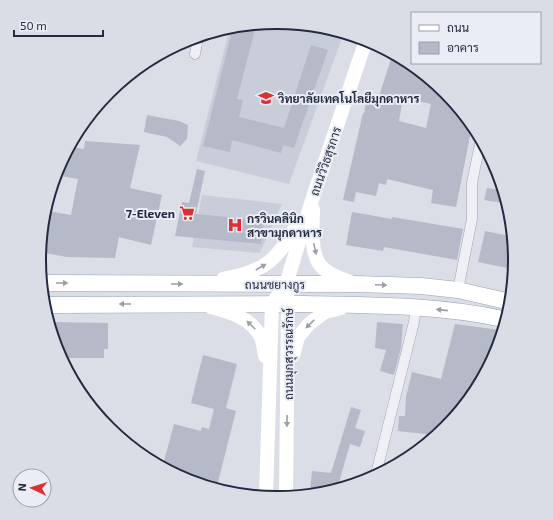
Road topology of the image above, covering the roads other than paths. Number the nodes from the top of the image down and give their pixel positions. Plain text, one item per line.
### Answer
1 (197, 43) edge
2 (364, 46) edge
3 (195, 54) dead end
4 (479, 148) edge
5 (313, 197) junction
6 (47, 283) edge
7 (196, 284) junction
8 (286, 284) junction
9 (356, 284) junction
10 (458, 290) junction
11 (504, 301) edge
12 (199, 304) junction
13 (272, 304) junction
14 (288, 304) junction
15 (50, 305) edge
16 (357, 305) junction
17 (416, 307) junction
18 (500, 318) edge
19 (288, 371) junction
20 (269, 374) junction
21 (378, 468) edge
22 (266, 491) edge
23 (286, 491) edge

1 - 3 street
2 - 5 main road, ถนนวิวิธสุรการ
4 - 10 street
7 -> 5 main road
5 - 8 main road, ถนนวิวิธสุรการ
5 -> 9 main road
6 -> 7 main road, ถนนชยางกูร
7 - 8 main road, ถนนชยางกูร
8 - 9 main road, ถนนชยางกูร
8 - 13 main road, ถนนมุกสุวรรณรักษ์
8 - 14 main road, ถนนมุกสุวรรณรักษ์
9 -> 10 main road, ถนนชยางกูร
10 - 11 main road, ถนนชยางกูร
12 - 13 main road, ถนนชยางกูร
12 -> 15 main road, ถนนชยางกูร
20 -> 12 main road
13 - 14 main road, ถนนชยางกูร
13 - 20 main road, ถนนมุกสุวรรณรักษ์
14 - 16 main road, ถนนชยางกูร
14 - 19 main road, ถนนมุกสุวรรณรักษ์
16 - 17 main road, ถนนชยางกูร
16 -> 19 main road
18 -> 17 main road, ถนนชยางกูร
17 - 21 street
19 -> 23 main road, ถนนมุกสุวรรณรักษ์
20 - 22 main road, ถนนมุกสุวรรณรักษ์

